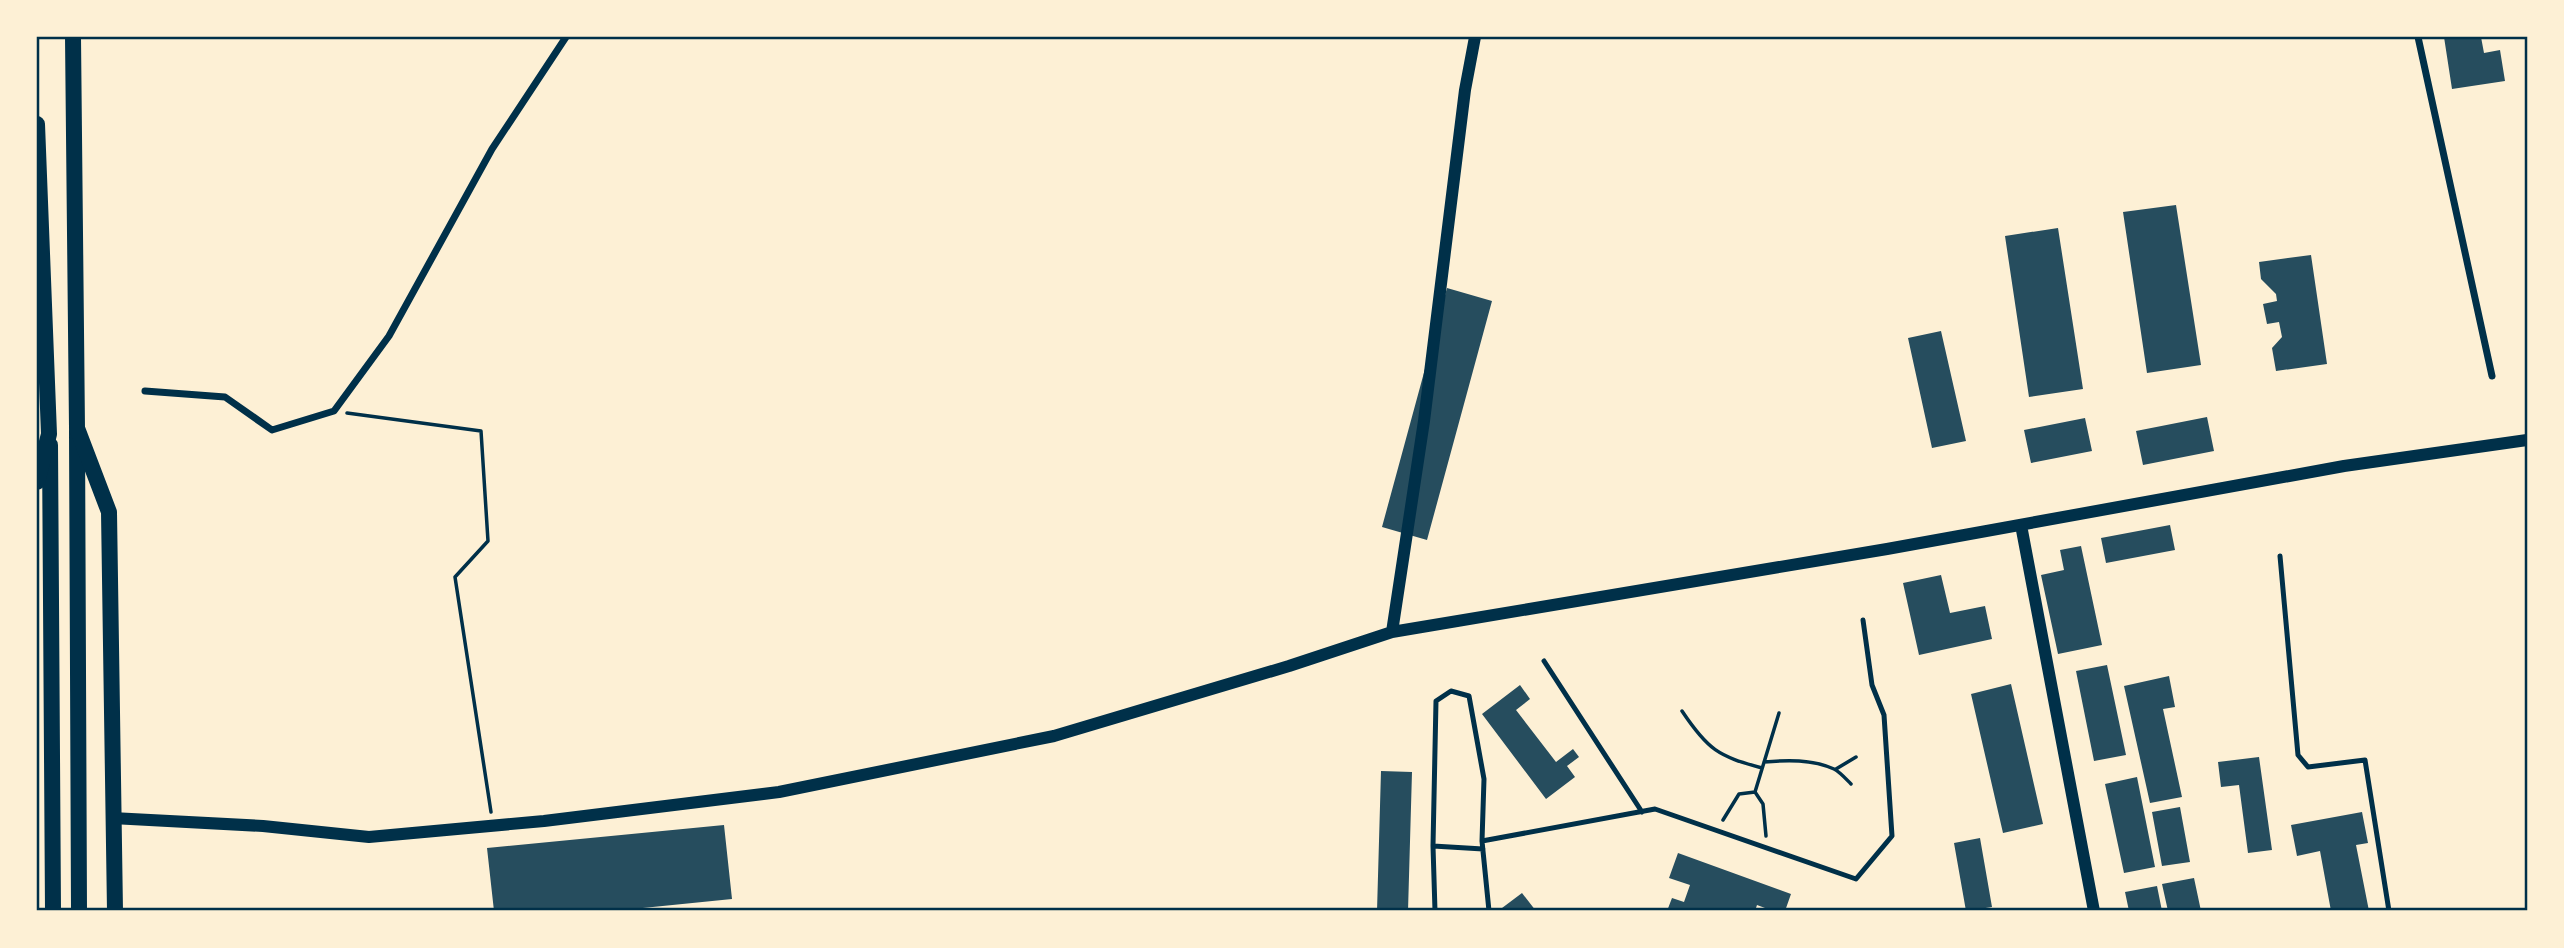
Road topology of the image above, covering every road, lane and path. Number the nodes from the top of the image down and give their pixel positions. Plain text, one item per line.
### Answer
1 (73, 37) edge
2 (566, 37) edge
3 (1475, 37) edge
4 (2418, 37) edge
5 (37, 124) edge
6 (38, 162) edge
7 (2492, 376) dead end
8 (145, 391) dead end
9 (334, 411) junction
10 (77, 428) junction
11 (50, 434) junction
12 (2527, 440) edge
13 (37, 482) edge
14 (2021, 525) junction
15 (2280, 556) dead end
16 (1863, 620) dead end
17 (1392, 632) junction
18 (1544, 661) dead end
19 (1682, 712) dead end
20 (1779, 713) dead end
21 (1856, 757) dead end
22 (1764, 761) junction
23 (1762, 768) junction
24 (1836, 769) junction
25 (1851, 784) dead end
26 (1755, 792) junction
27 (1642, 812) junction
28 (112, 818) junction
29 (1723, 820) dead end
30 (493, 826) junction
31 (1766, 838) dead end
32 (1482, 841) junction
33 (1433, 846) junction
34 (1483, 849) junction
35 (53, 911) edge
36 (79, 911) edge
37 (115, 911) edge
38 (1435, 911) edge
39 (1489, 911) edge
40 (2094, 911) edge
41 (2389, 911) edge

1 - 10 main road
2 - 9 street
3 - 17 street
4 - 7 street
5 - 6 main road
6 - 11 main road
8 - 9 street
9 - 30 path
10 - 28 main road
10 - 36 main road
11 - 13 main road
11 - 35 main road
12 - 14 street
14 - 17 street
14 - 40 street
15 - 41 lane
16 - 27 lane
17 - 30 street
18 - 27 lane
19 - 23 path
20 - 22 path
21 - 24 path
22 - 23 path
22 - 24 path
23 - 26 path
24 - 25 path
26 - 29 path
26 - 31 path
27 - 32 lane
28 - 30 street
28 - 37 main road
32 - 33 lane
32 - 34 lane
33 - 34 lane
33 - 38 lane
34 - 39 lane

